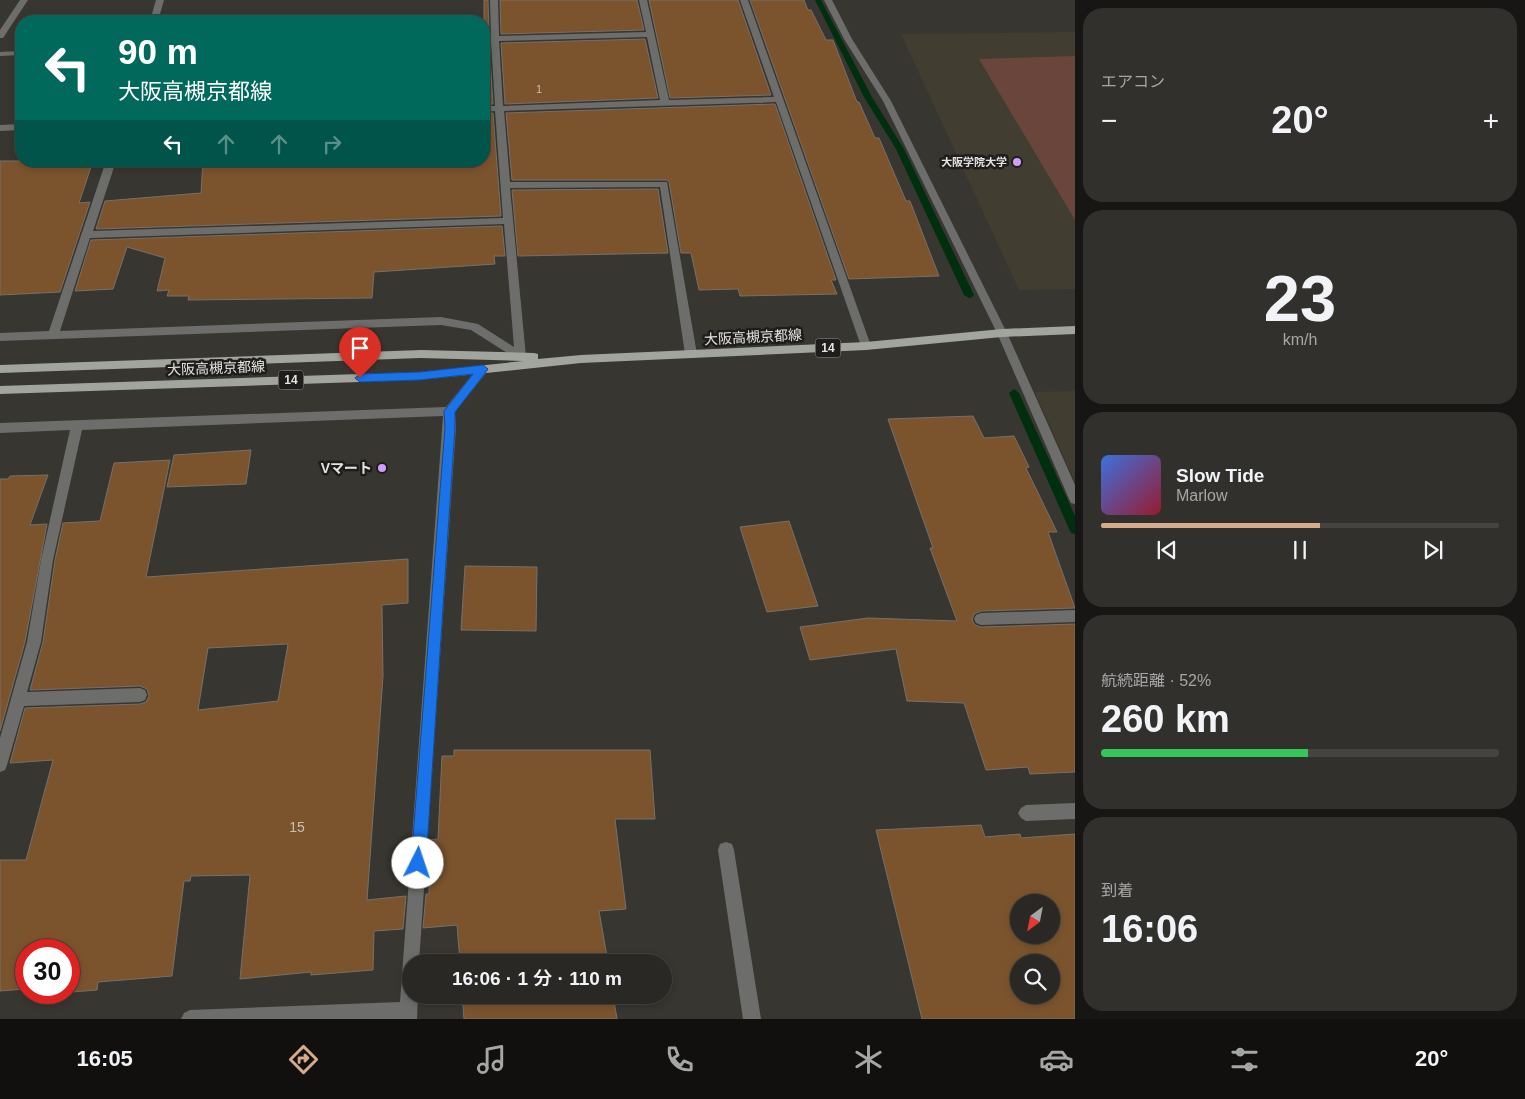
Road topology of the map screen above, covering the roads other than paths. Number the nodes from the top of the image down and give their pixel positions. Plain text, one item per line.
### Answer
1 (24, 0) edge
2 (160, 0) edge
3 (494, 0) edge
4 (643, 0) edge
5 (744, 0) edge
6 (828, 0) edge
7 (156, 15) edge
8 (650, 34) junction
9 (0, 36) edge
10 (490, 39) edge
11 (495, 39) junction
12 (0, 54) edge
13 (15, 54) edge
14 (780, 99) junction
15 (665, 103) junction
16 (500, 108) junction
17 (490, 109) edge
18 (15, 127) edge
19 (0, 128) edge
20 (109, 167) edge
21 (505, 185) junction
22 (509, 221) junction
23 (87, 235) junction
24 (1075, 330) edge
25 (1002, 333) junction
26 (52, 336) junction
27 (0, 337) edge
28 (866, 346) junction
29 (691, 354) junction
30 (520, 357) junction
31 (581, 359) junction
32 (0, 369) edge
33 (483, 369) junction
34 (0, 390) edge
35 (449, 411) junction
36 (77, 427) junction
37 (0, 428) edge
38 (1075, 498) edge
39 (1075, 616) edge
40 (981, 619) dead end
41 (140, 695) dead end
42 (18, 699) junction
43 (0, 765) edge
44 (1075, 811) edge
45 (1026, 813) dead end
46 (726, 850) dead end
47 (412, 954) edge
48 (408, 1014) edge
49 (190, 1019) edge
50 (752, 1019) edge

1 - 9 street
2 - 7 street
3 - 11 street
4 - 8 street
5 - 14 street
6 - 25 street
8 - 11 street
8 - 15 street
10 - 11 street
11 - 16 street
12 - 13 street
14 - 15 street
14 - 28 street
15 - 16 street
16 - 17 street
16 - 21 street
18 - 19 street
20 - 23 street
21 - 22 street
21 - 29 street
22 - 23 street
22 - 30 street
23 - 26 street
24 - 25 main road, 大阪高槻京都線 / 14
25 - 28 main road, 大阪高槻京都線 / 14
25 - 38 street
26 - 27 street
26 - 30 street
28 - 29 main road, 大阪高槻京都線 / 14
29 - 31 main road, 大阪高槻京都線 / 14
30 - 31 main road, 大阪高槻京都線 / 14
30 - 32 main road, 大阪高槻京都線 / 14
31 - 33 main road, 大阪高槻京都線 / 14
33 - 34 main road, 大阪高槻京都線 / 14
33 - 35 street
35 - 36 street
35 - 47 street
36 - 37 street
36 - 42 street
39 - 40 street
41 - 42 street
42 - 43 street
44 - 45 street
46 - 50 street
48 - 49 street

